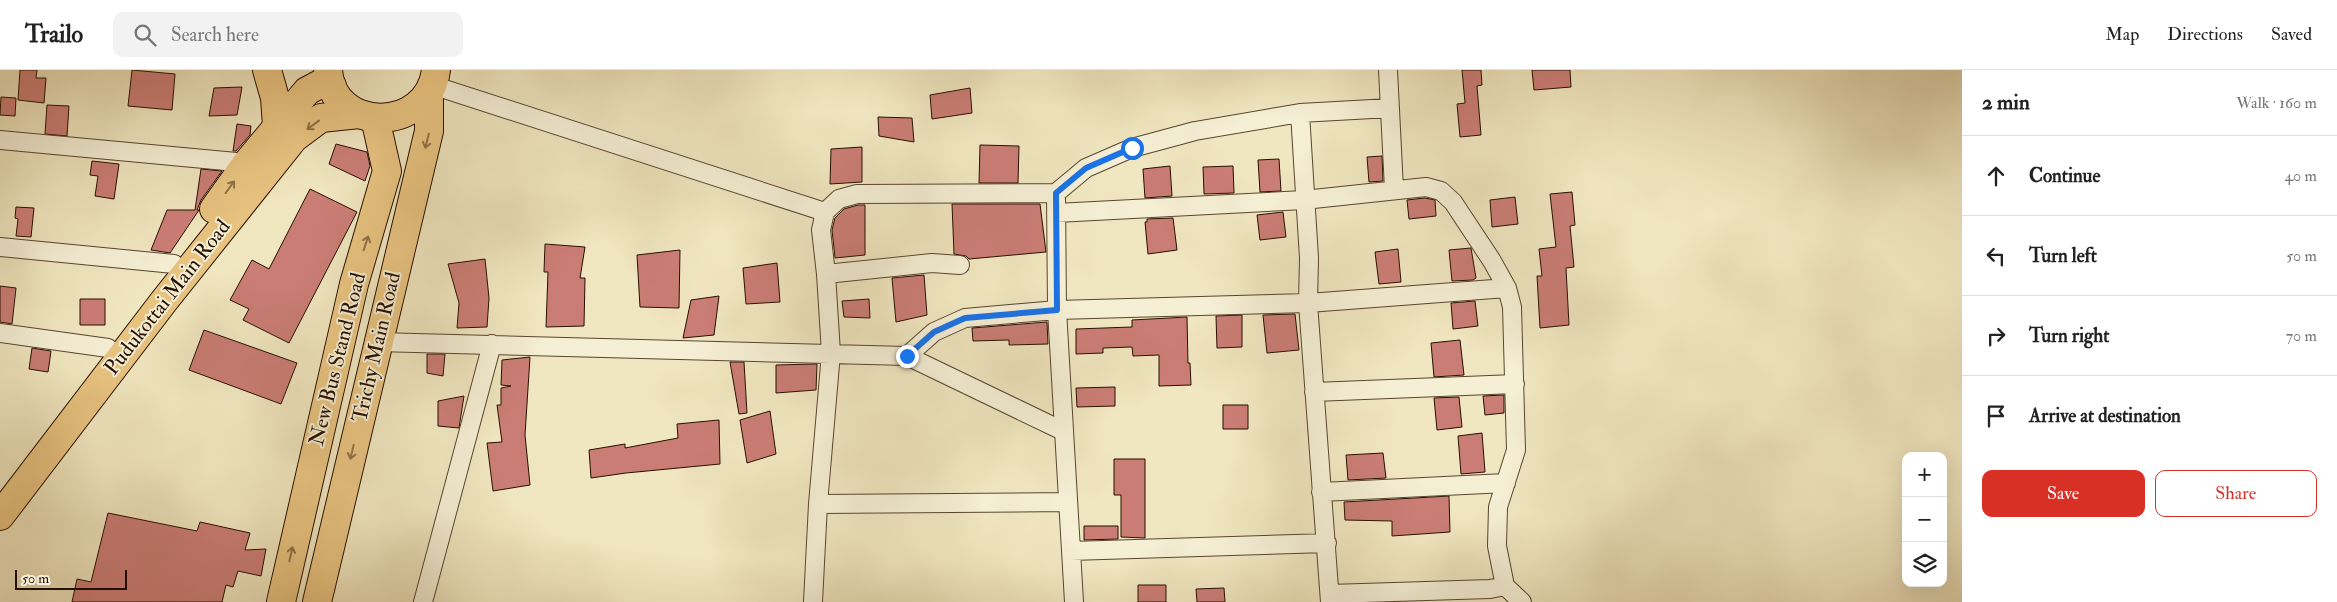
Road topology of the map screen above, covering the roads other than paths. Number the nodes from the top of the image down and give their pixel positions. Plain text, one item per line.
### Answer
1 (267, 70) edge
2 (1388, 70) edge
3 (330, 78) edge
4 (434, 79) edge
5 (1390, 108) junction
6 (1300, 114) junction
7 (367, 116) junction
8 (277, 126) junction
9 (0, 140) edge
10 (248, 163) junction
11 (1394, 190) junction
12 (1056, 193) junction
13 (1304, 200) junction
14 (825, 212) junction
15 (1056, 213) junction
16 (0, 247) edge
17 (174, 264) junction
18 (960, 265) dead end
19 (826, 274) junction
20 (1507, 288) junction
21 (1308, 303) junction
22 (1057, 310) junction
23 (0, 333) edge
24 (377, 342) junction
25 (492, 344) junction
26 (108, 348) junction
27 (831, 353) junction
28 (907, 356) junction
29 (1515, 384) junction
30 (1314, 392) junction
31 (1063, 431) junction
32 (1506, 483) junction
33 (0, 490) edge
34 (1322, 492) junction
35 (1068, 502) junction
36 (818, 504) junction
37 (0, 516) edge
38 (1327, 542) junction
39 (1071, 552) junction
40 (1505, 586) junction
41 (1330, 598) edge
42 (281, 602) edge
43 (317, 602) edge
44 (423, 602) edge
45 (813, 602) edge
46 (1074, 602) edge
47 (1522, 602) edge

1 - 8 main road
2 - 5 street
3 - 7 main road
3 - 8 main road
4 - 7 main road, Pudukottai Main Road
4 - 14 street
4 -> 24 main road, Trichy Main Road
5 - 6 street
5 - 11 street
6 - 12 street
6 - 13 street
7 -> 37 main road, Pudukottai Main Road
42 -> 7 main road, New Bus Stand Road
8 - 10 main road
9 - 10 street
17 -> 10 main road
11 - 13 street
11 - 20 street
12 - 14 street
12 - 15 street
13 - 15 street
13 - 21 street
14 - 19 street
15 - 22 street
16 - 17 street
17 - 26 main road
18 - 19 street
19 - 27 street
20 - 21 street
20 - 29 street
21 - 22 street
21 - 30 street
22 - 28 street
22 - 31 street
23 - 26 street
24 - 25 street
24 -> 43 main road, Trichy Main Road
25 - 27 street
25 - 44 street
26 - 33 main road
27 - 28 street
27 - 36 street
28 - 31 street
29 - 30 street
29 - 32 street
30 - 34 street
31 - 35 street
32 - 34 street
32 - 40 street
34 - 38 street
35 - 36 street
35 - 39 street
36 - 45 street
38 - 39 street
38 - 41 street
39 - 46 street
40 - 41 street
40 - 47 street

